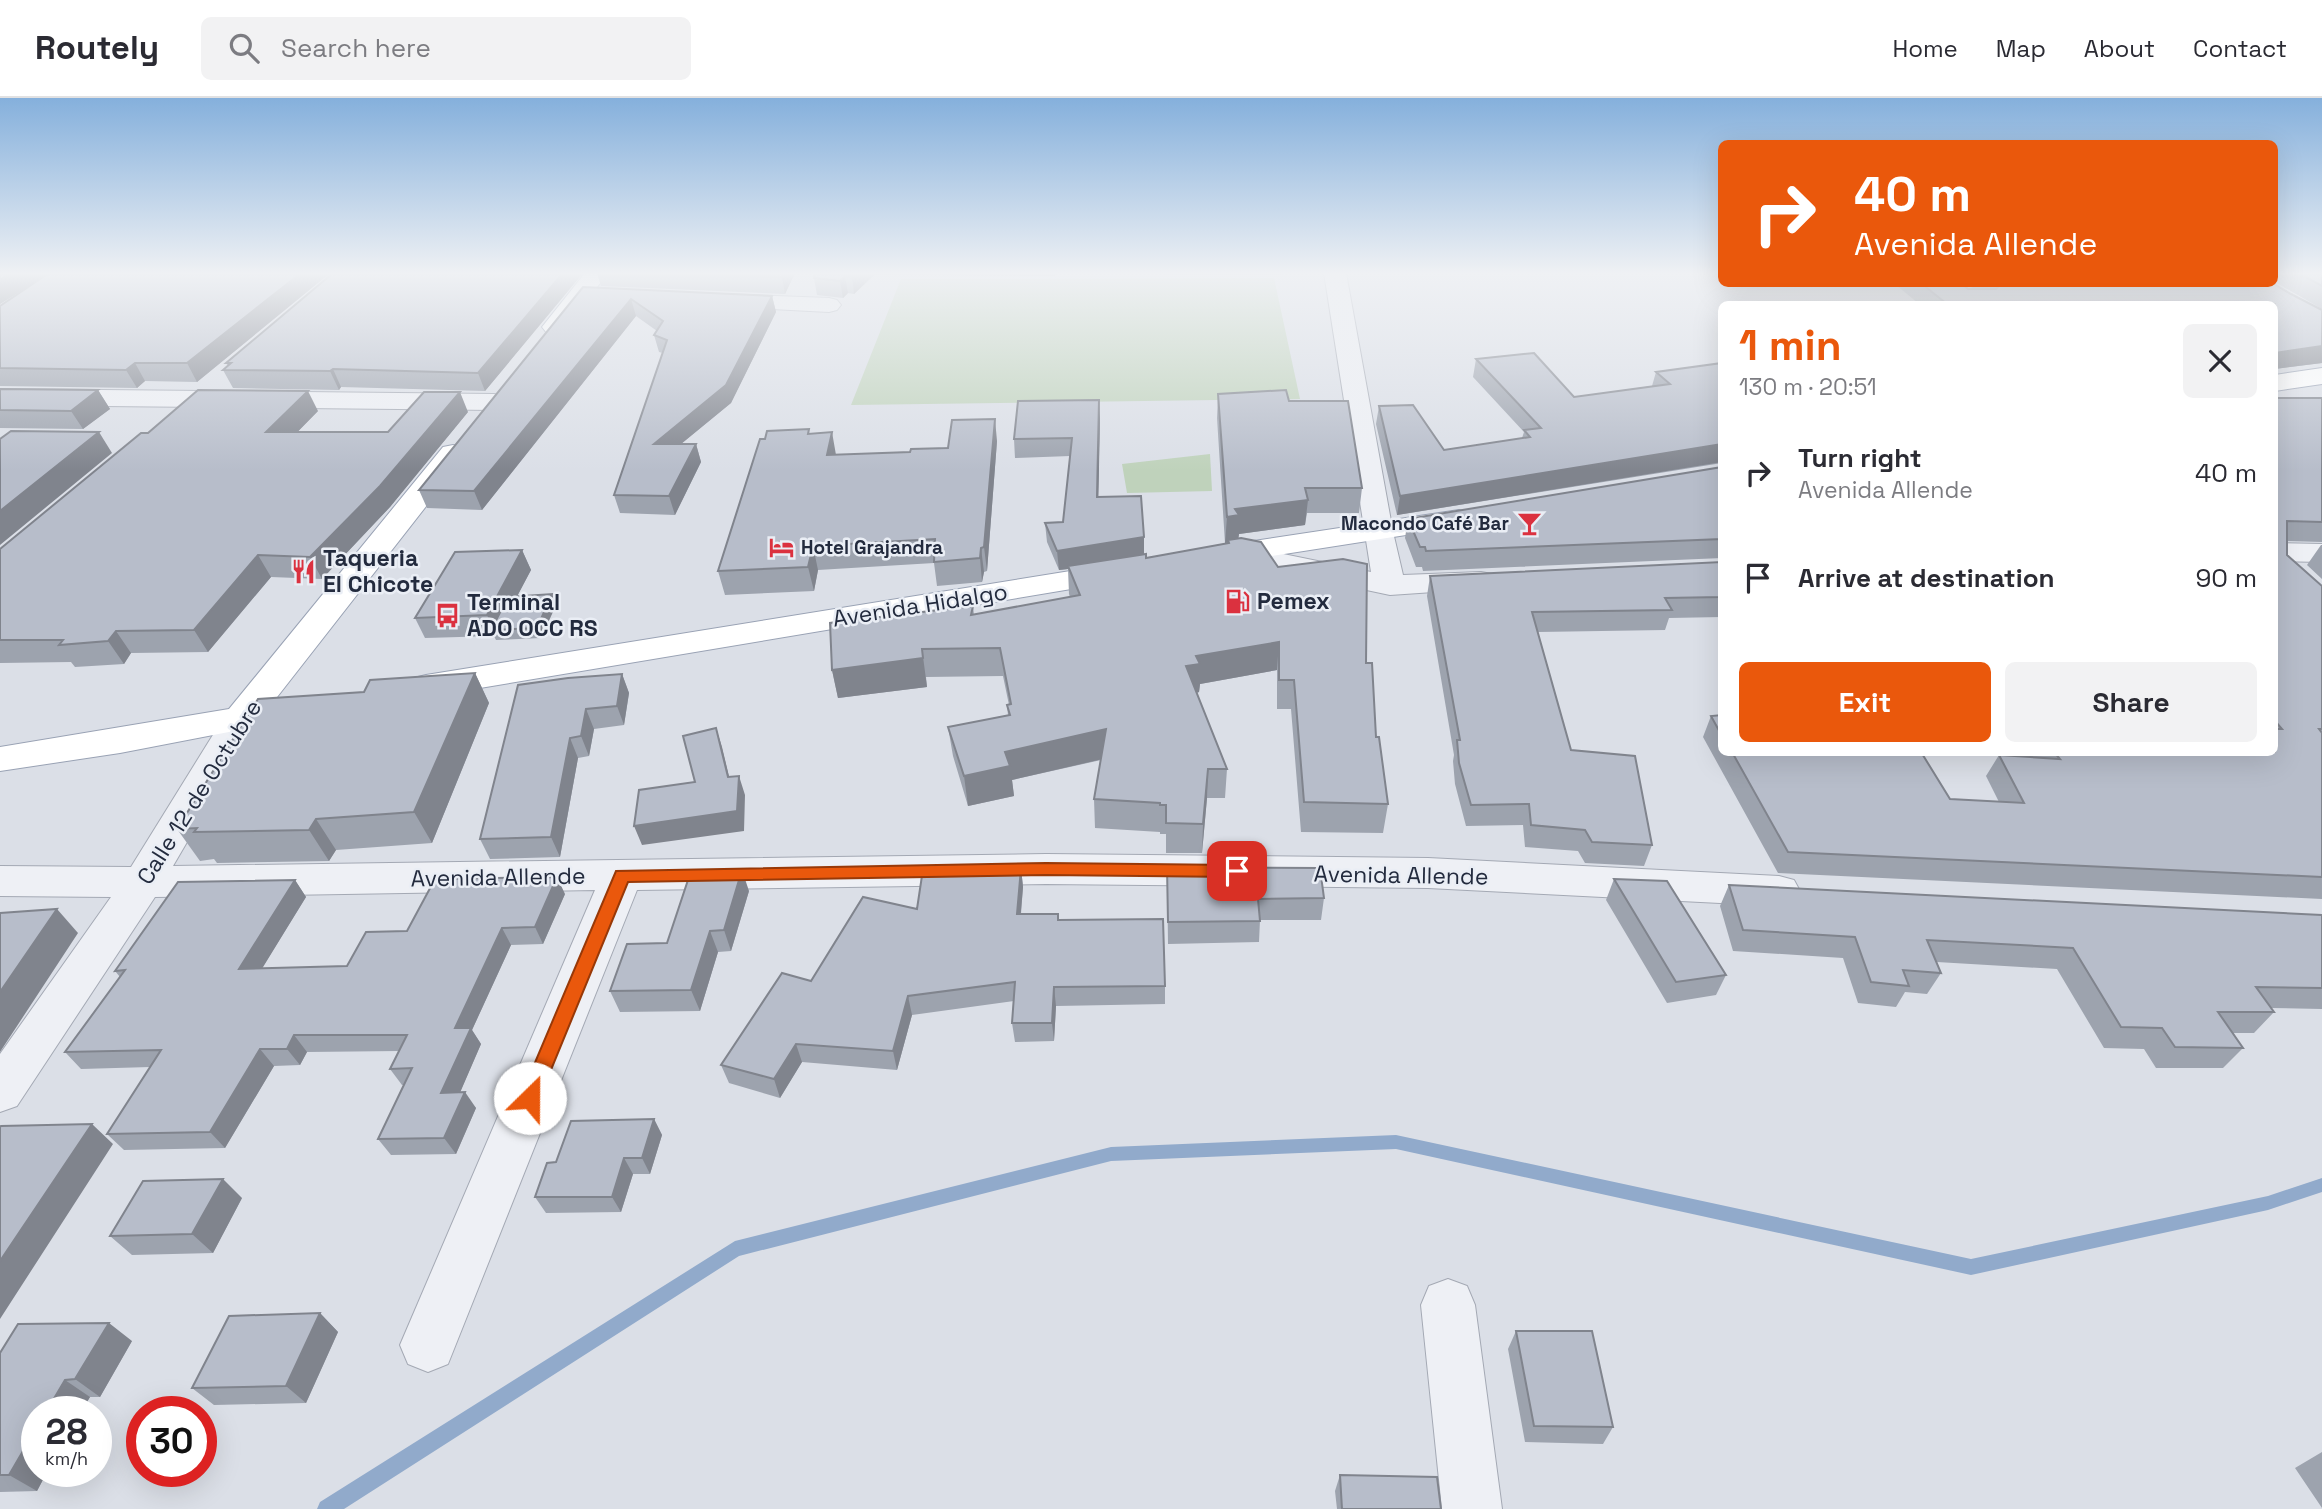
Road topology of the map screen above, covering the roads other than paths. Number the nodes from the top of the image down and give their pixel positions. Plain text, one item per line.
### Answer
1 (546, 339) edge
2 (1346, 339) edge
3 (536, 349) edge
4 (226, 375) edge
5 (2322, 376) edge
6 (0, 397) edge
7 (2279, 398) edge
8 (196, 400) junction
9 (487, 410) joint
10 (165, 426) edge
11 (1488, 514) edge
12 (1378, 532) junction
13 (1235, 553) junction
14 (2322, 553) edge
15 (2278, 554) edge
16 (2278, 557) edge
17 (1514, 579) edge
18 (2303, 582) edge
19 (1390, 585) junction
20 (394, 692) edge
21 (325, 703) edge
22 (243, 717) junction
23 (120, 741) junction
24 (0, 759) edge
25 (0, 777) edge
26 (622, 876) junction
27 (0, 881) edge
28 (143, 882) junction
29 (1819, 893) edge
30 (0, 1092) edge
31 (1448, 1305) dead end
32 (428, 1345) dead end
33 (1472, 1509) edge

1 - 3 main road
2 - 12 street
4 - 8 street
5 - 7 main road
6 - 8 street
8 - 9 street
8 - 10 street
9 - 22 main road, Calle 12 de Octubre
11 - 12 main road, Avenida Hidalgo
12 - 13 main road, Avenida Hidalgo
12 - 19 street
13 - 19 street
13 - 20 main road, Avenida Hidalgo
14 - 15 street
16 - 18 street
17 - 19 street
21 - 22 main road
22 - 23 main road
22 - 28 street, Calle 12 de Octubre
23 - 24 main road
23 - 25 main road
26 - 28 street, Avenida Allende
26 - 29 street, Avenida Allende
26 - 32 street
27 - 28 street
28 - 30 street, Calle 12 de Octubre
31 - 33 street

